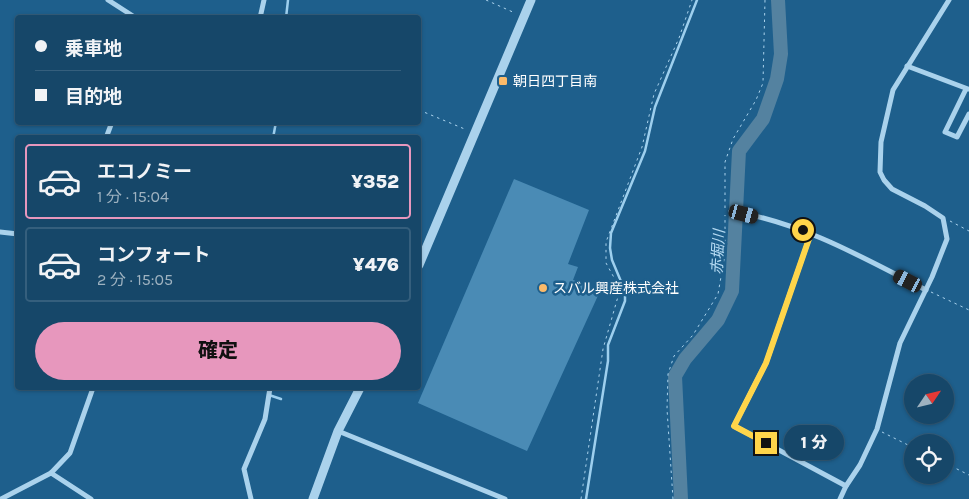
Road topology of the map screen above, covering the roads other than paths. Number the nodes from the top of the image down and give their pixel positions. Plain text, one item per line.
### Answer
1 (108, 0) edge
2 (264, 0) edge
3 (531, 0) edge
4 (949, 0) edge
5 (131, 15) edge
6 (261, 15) edge
7 (907, 66) junction
8 (967, 89) edge
9 (969, 114) edge
10 (731, 212) dead end
11 (0, 232) edge
12 (811, 233) junction
13 (15, 234) edge
14 (421, 260) edge
15 (926, 290) junction
16 (93, 390) edge
17 (270, 390) edge
18 (359, 390) edge
19 (338, 431) junction
20 (51, 473) junction
21 (846, 486) junction
22 (1, 499) edge
23 (91, 499) edge
24 (250, 499) edge
25 (313, 499) edge
26 (506, 499) edge
27 (840, 499) edge

1 - 5 street
2 - 6 street
3 - 14 street
4 - 7 street
7 - 8 street
7 - 15 street
8 - 9 street
10 - 12 street
11 - 13 street
12 - 15 street
12 - 21 street
15 - 21 street
16 - 20 street
17 - 24 street
18 - 19 street
19 - 25 street
19 - 26 street
20 - 22 street
20 - 23 street
21 - 27 street

